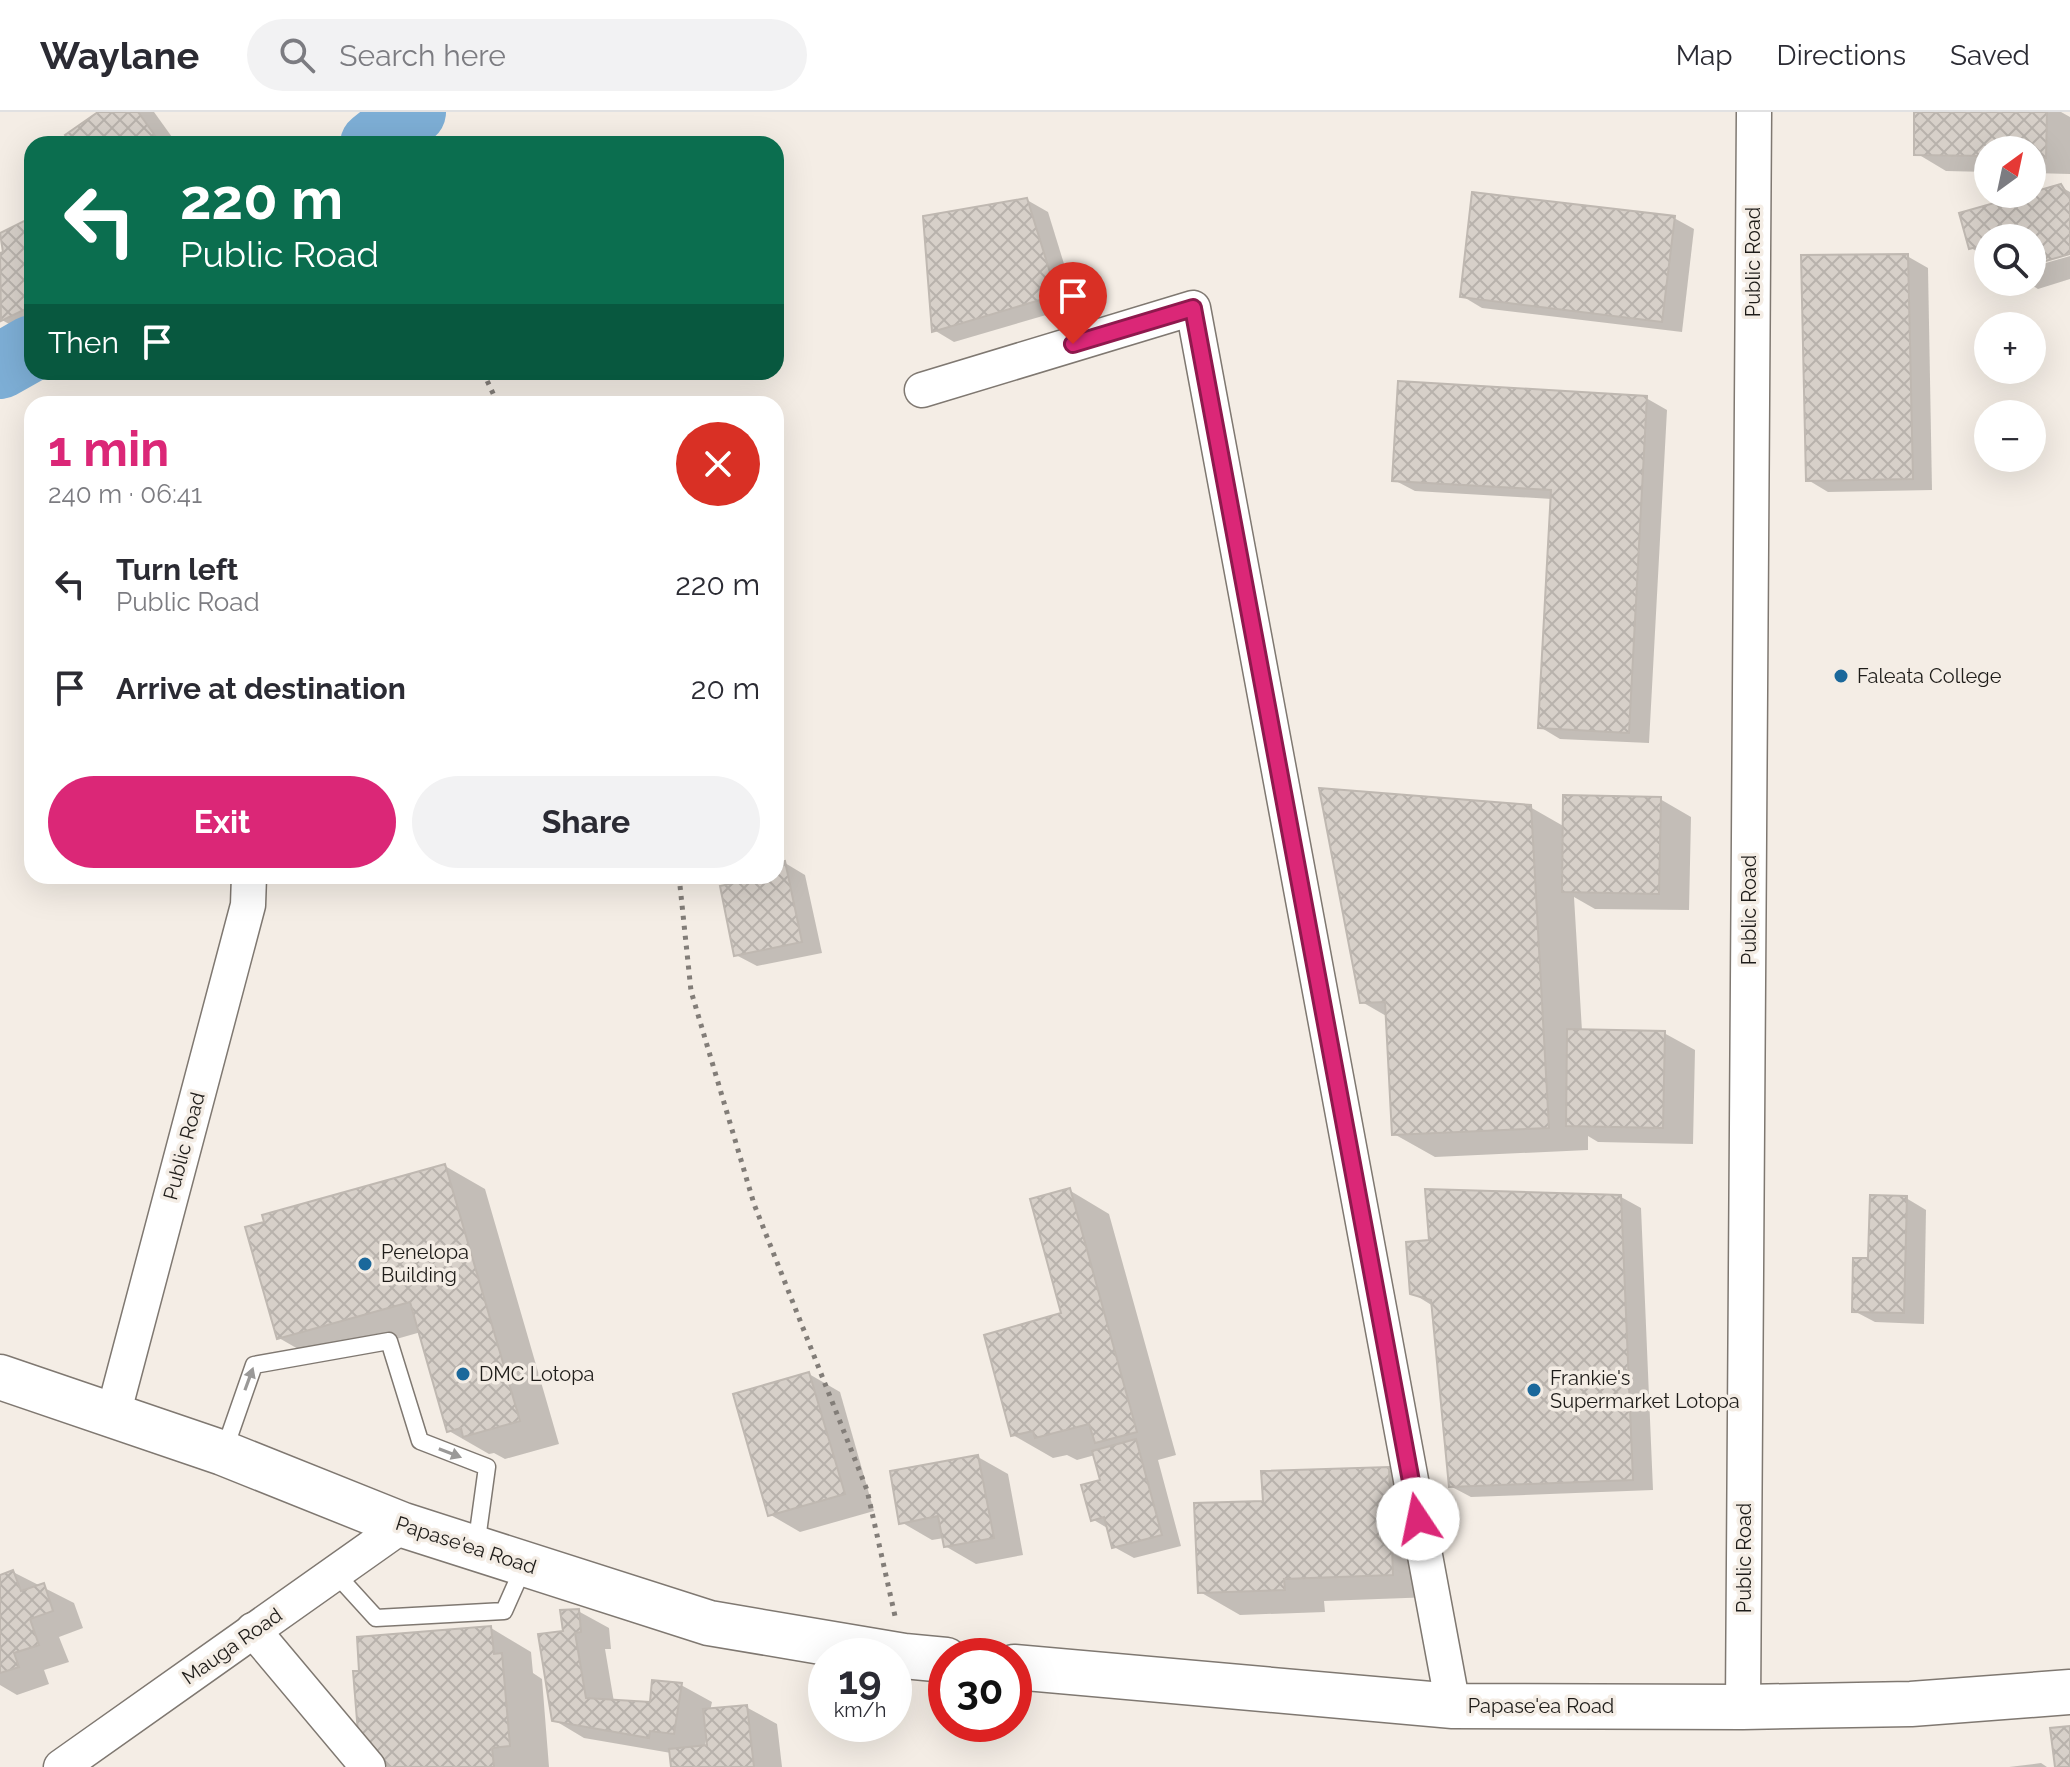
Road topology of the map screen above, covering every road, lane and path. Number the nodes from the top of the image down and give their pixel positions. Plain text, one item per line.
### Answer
1 (1754, 112) edge
2 (922, 390) dead end
3 (249, 884) edge
4 (680, 884) edge
5 (0, 1377) edge
6 (113, 1415) junction
7 (223, 1453) junction
8 (403, 1525) junction
9 (476, 1549) junction
10 (525, 1564) junction
11 (335, 1573) junction
12 (253, 1630) junction
13 (900, 1638) edge
14 (808, 1640) edge
15 (1032, 1669) edge
16 (2070, 1692) edge
17 (1453, 1706) junction
18 (1743, 1707) junction
19 (61, 1767) edge
20 (368, 1767) edge

1 - 18 street, Public Road
2 - 17 street
3 - 6 street, Public Road
4 - 13 path
5 - 6 main road, Papase'ea Road
6 - 7 main road, Papase'ea Road
7 - 8 main road, Papase'ea Road
7 -> 9 lane
8 - 9 main road, Papase'ea Road
8 - 11 street, Mauga Road
9 - 10 main road, Papase'ea Road
10 - 11 lane
10 - 14 main road, Papase'ea Road
11 - 12 street, Mauga Road
12 - 19 street, Mauga Road
12 - 20 street
15 - 17 main road, Papase'ea Road
16 - 18 main road, Papase'ea Road
17 - 18 main road, Papase'ea Road

